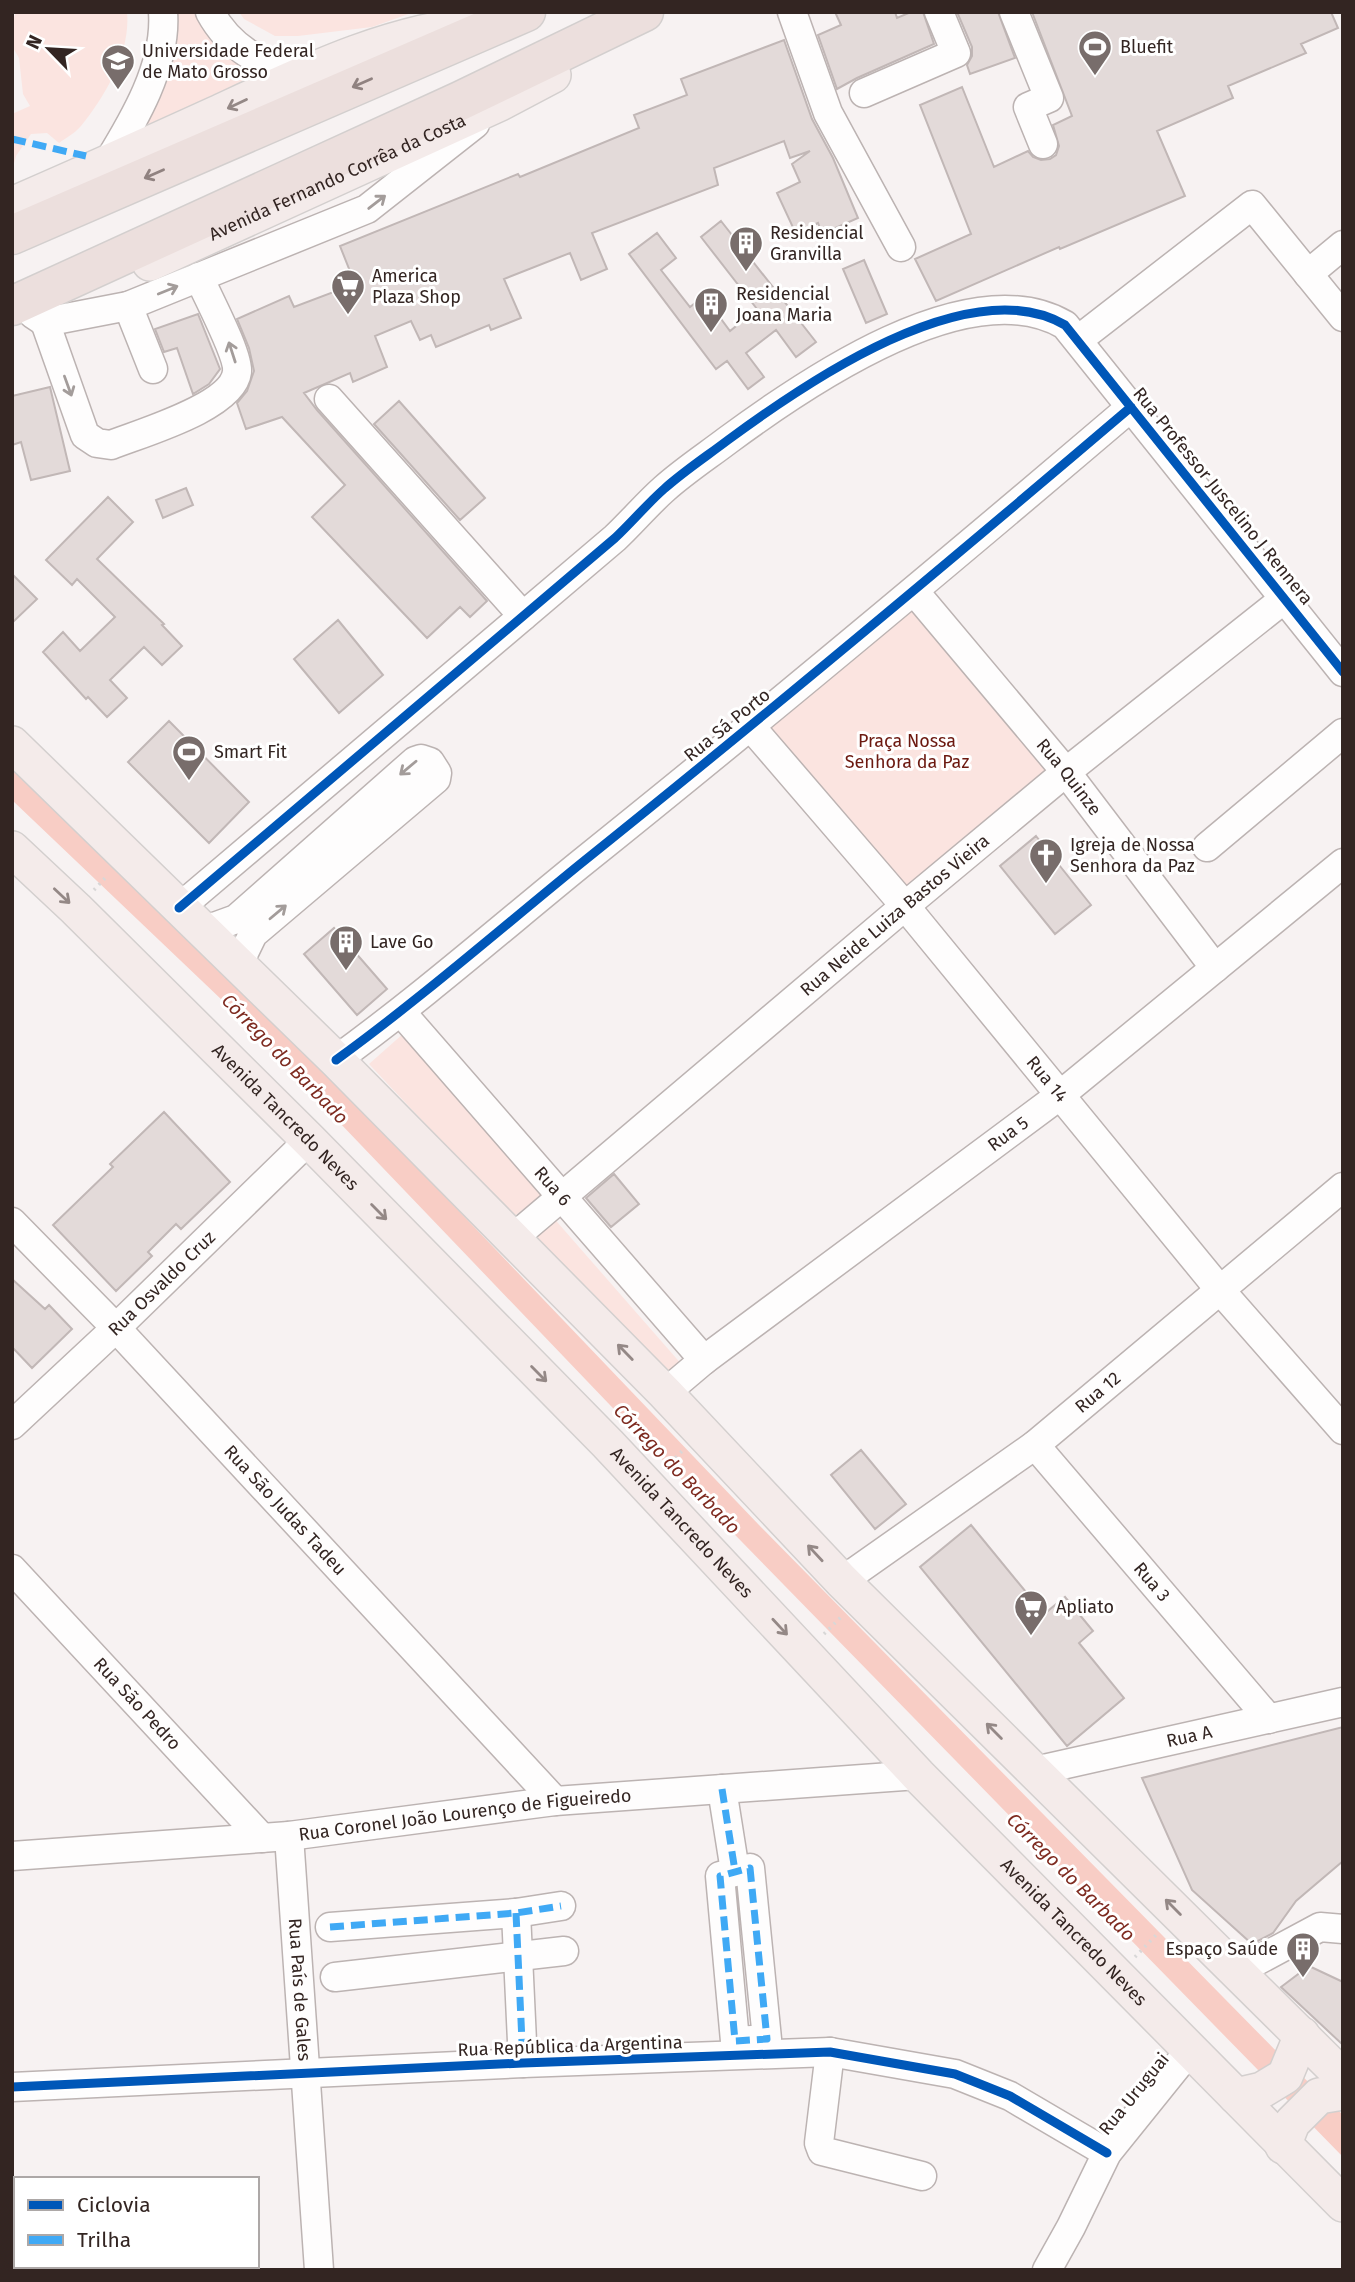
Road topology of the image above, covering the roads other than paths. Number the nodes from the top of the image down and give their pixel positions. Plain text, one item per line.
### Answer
1 (163, 12) edge
2 (210, 12) edge
3 (644, 12) edge
4 (653, 12) edge
5 (792, 12) edge
6 (939, 12) edge
7 (1014, 12) edge
8 (515, 17) edge
9 (299, 76) junction
10 (864, 93) dead end
11 (500, 103) junction
12 (1043, 144) dead end
13 (107, 164) junction
14 (12, 205) edge
15 (12, 235) edge
16 (1343, 245) edge
17 (901, 247) dead end
18 (1308, 274) junction
19 (199, 277) junction
20 (128, 306) junction
21 (25, 316) edge
22 (1343, 317) edge
23 (1078, 340) junction
24 (153, 369) dead end
25 (329, 398) dead end
26 (1131, 407) junction
27 (914, 592) junction
28 (1284, 598) junction
29 (523, 616) junction
30 (1343, 672) edge
31 (751, 727) junction
32 (1343, 733) edge
33 (12, 744) edge
34 (1066, 772) junction
35 (1207, 847) dead end
36 (12, 849) edge
37 (1343, 863) edge
38 (905, 906) junction
39 (191, 919) junction
40 (239, 965) junction
41 (1214, 968) junction
42 (401, 1013) junction
43 (336, 1060) junction
44 (1059, 1096) junction
45 (309, 1140) junction
46 (1343, 1187) edge
47 (561, 1198) junction
48 (12, 1222) edge
49 (513, 1238) junction
50 (1220, 1290) junction
51 (116, 1328) junction
52 (704, 1360) junction
53 (665, 1393) junction
54 (12, 1425) edge
55 (1343, 1430) edge
56 (1035, 1445) junction
57 (12, 1569) edge
58 (844, 1597) junction
59 (1343, 1702) edge
60 (1269, 1719) junction
61 (1035, 1771) junction
62 (918, 1775) junction
63 (722, 1789) junction
64 (555, 1801) junction
65 (276, 1837) junction
66 (12, 1856) edge
67 (735, 1871) junction
68 (561, 1906) dead end
69 (516, 1913) junction
70 (330, 1927) dead end
71 (1343, 1929) edge
72 (564, 1951) dead end
73 (518, 1956) junction
74 (1238, 1971) junction
75 (335, 1977) dead end
76 (1302, 2035) junction
77 (1189, 2050) junction
78 (830, 2052) junction
79 (523, 2063) junction
80 (305, 2074) junction
81 (12, 2087) edge
82 (1261, 2087) junction
83 (1335, 2088) edge
84 (1287, 2135) junction
85 (1107, 2153) junction
86 (922, 2176) dead end
87 (1343, 2204) edge
88 (1055, 2266) edge
89 (319, 2270) edge

1 - 13 street
2 - 9 street
3 - 21 highway, Avenida Fernando Corrêa da Costa
4 - 11 main road, Avenida Fernando Corrêa da Costa
5 - 17 street
6 - 10 street
7 - 12 street
8 - 9 main road
8 -> 15 highway
9 -> 13 main road
19 -> 11 street
11 - 21 main road, Avenida Fernando Corrêa da Costa
13 - 14 main road
16 - 18 street
18 - 22 street
18 - 23 street
20 -> 19 street
21 -> 19 street
20 - 21 street
20 - 24 street
23 - 26 street, Rua Professor Juscelino J Rennera
23 - 29 street, Rua Professor Juscelino J Rennera
25 - 29 street
26 - 27 street, Rua Sá Porto
26 - 28 street, Rua Professor Juscelino J Rennera
27 - 31 street, Rua Sá Porto
27 - 34 street, Rua Quinze
28 - 30 street, Rua Professor Juscelino J Rennera
28 - 34 street, Rua Neide Luiza Bastos Vieira
29 - 39 street, Rua Professor Juscelino J Rennera
31 - 38 street, Rua 14
31 - 42 street, Rua Sá Porto
32 - 35 street
33 - 39 main road
34 - 38 street, Rua Neide Luiza Bastos Vieira
34 - 41 street, Rua Quinze
36 -> 45 main road, Avenida Tancredo Neves
37 - 41 street, Rua 5
38 - 44 street, Rua 14
38 - 47 street, Rua Neide Luiza Bastos Vieira
39 - 40 main road
40 -> 39 street
40 - 43 main road
41 - 44 street, Rua 5
42 - 43 street, Rua Sá Porto
42 - 47 street, Rua 6
43 - 49 main road
44 - 50 street, Rua 14
44 - 52 street, Rua 5
45 - 51 street, Rua Osvaldo Cruz
45 -> 62 main road, Avenida Tancredo Neves
46 - 50 street, Rua 12
47 - 49 street, Rua Neide Luiza Bastos Vieira
47 - 52 street, Rua 6
48 - 51 street, Rua São Judas Tadeu
53 -> 49 main road
50 - 55 street, Rua 14
50 - 56 street, Rua 12
51 - 54 street, Rua Osvaldo Cruz
51 - 64 street, Rua São Judas Tadeu
52 - 53 street, Rua 5
58 -> 53 main road
56 - 58 street, Rua 12
56 - 60 street, Rua 3
57 - 65 street, Rua São Pedro
61 -> 58 main road
59 - 60 street, Rua A
60 - 61 street, Rua A
74 -> 61 main road
62 - 63 street, Rua Coronel João Lourenço de Figueiredo
62 - 77 main road, Avenida Tancredo Neves
63 - 64 street, Rua Coronel João Lourenço de Figueiredo
63 - 67 street
64 - 65 street, Rua Coronel João Lourenço de Figueiredo
65 - 66 street, Rua Coronel João Lourenço de Figueiredo
65 - 80 street, Rua País de Gales
67 - 67 street
68 - 69 street
69 - 70 street
69 - 73 street
71 - 74 street
72 - 73 street
73 - 75 street
73 - 79 street
74 - 76 main road
76 - 82 main road
76 - 83 main road
77 - 82 main road, Avenida Tancredo Neves
77 - 85 street, Rua Uruguai
78 - 79 street, Rua República da Argentina
78 - 85 street, Rua República da Argentina
78 - 86 street
79 - 80 street, Rua República da Argentina
80 - 81 street, Rua República da Argentina
80 - 89 street, Rua País de Gales
82 - 84 main road, Avenida Tancredo Neves
83 - 84 main road
84 - 87 main road, Avenida Tancredo Neves
85 - 88 street, Rua Uruguai

